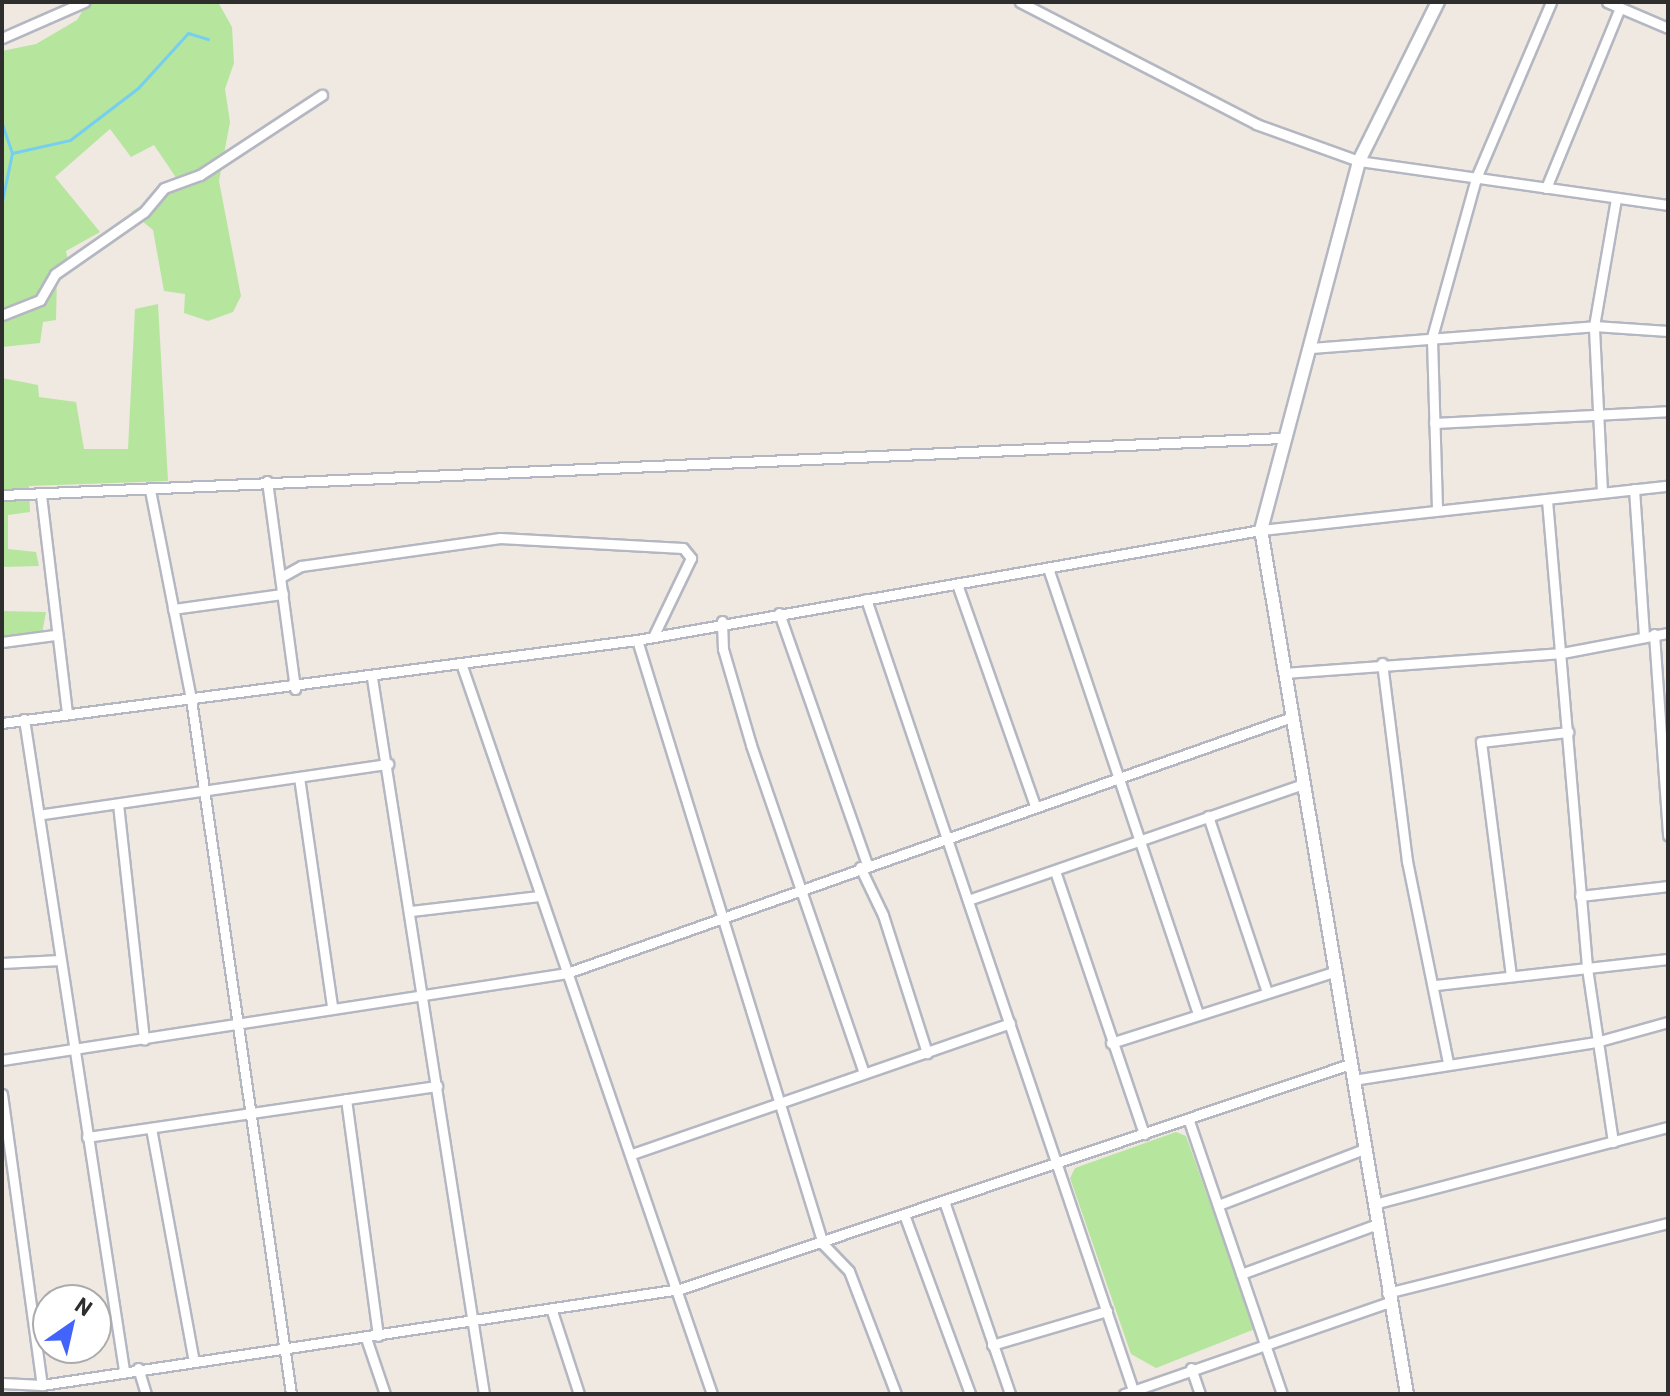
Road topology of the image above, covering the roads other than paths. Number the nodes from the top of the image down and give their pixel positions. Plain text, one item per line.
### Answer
1 (84, 2) edge
2 (1020, 2) edge
3 (1438, 2) edge
4 (1551, 2) edge
5 (1607, 2) edge
6 (1620, 8) junction
7 (1668, 28) edge
8 (2, 38) edge
9 (322, 95) dead end
10 (1359, 161) junction
11 (1476, 178) junction
12 (1546, 188) junction
13 (1616, 198) junction
14 (1668, 205) edge
15 (2, 315) edge
16 (1594, 326) junction
17 (1668, 331) edge
18 (1432, 337) junction
19 (1311, 348) junction
20 (1597, 411) junction
21 (1668, 411) edge
22 (1434, 423) junction
23 (1283, 438) junction
24 (267, 481) junction
25 (1668, 486) edge
26 (1634, 489) junction
27 (150, 490) junction
28 (1602, 492) junction
29 (2, 495) edge
30 (41, 495) junction
31 (1547, 500) junction
32 (1437, 508) junction
33 (1261, 530) junction
34 (1048, 568) junction
35 (281, 577) junction
36 (957, 584) junction
37 (283, 594) junction
38 (866, 599) junction
39 (173, 609) junction
40 (779, 613) junction
41 (722, 621) junction
42 (1668, 633) edge
43 (1649, 634) junction
44 (55, 635) junction
45 (654, 635) junction
46 (637, 640) junction
47 (2, 642) edge
48 (1562, 653) junction
49 (1382, 663) junction
50 (462, 666) junction
51 (1284, 673) junction
52 (372, 678) junction
53 (295, 689) junction
54 (191, 699) junction
55 (67, 712) junction
56 (1289, 718) junction
57 (24, 719) junction
58 (2, 723) edge
59 (1666, 729) edge
60 (1568, 732) junction
61 (388, 764) junction
62 (299, 777) junction
63 (1118, 778) junction
64 (1300, 785) junction
65 (203, 787) junction
66 (118, 804) junction
67 (1035, 806) junction
68 (44, 814) junction
69 (1208, 816) junction
70 (945, 835) junction
71 (1668, 836) edge
72 (1141, 839) junction
73 (863, 865) junction
74 (1055, 871) junction
75 (1668, 886) edge
76 (800, 889) junction
77 (539, 896) junction
78 (1580, 896) junction
79 (968, 900) junction
80 (411, 911) junction
81 (721, 918) junction
82 (1668, 959) edge
83 (60, 960) junction
84 (2, 963) edge
85 (1587, 968) junction
86 (1334, 972) junction
87 (567, 973) junction
88 (1511, 976) junction
89 (1436, 985) junction
90 (422, 992) junction
91 (1267, 992) junction
92 (332, 1006) junction
93 (1198, 1013) junction
94 (1668, 1022) edge
95 (236, 1023) junction
96 (1010, 1023) junction
97 (144, 1040) junction
98 (1596, 1042) junction
99 (1111, 1043) junction
100 (73, 1050) junction
101 (927, 1053) junction
102 (2, 1060) edge
103 (1448, 1062) junction
104 (1350, 1064) junction
105 (864, 1073) junction
106 (1353, 1080) junction
107 (437, 1086) junction
108 (2, 1094) edge
109 (346, 1099) junction
110 (776, 1102) junction
111 (249, 1117) junction
112 (1189, 1121) junction
113 (1668, 1127) edge
114 (151, 1128) junction
115 (1144, 1134) junction
116 (87, 1137) junction
117 (1613, 1142) junction
118 (1364, 1149) junction
119 (632, 1154) junction
120 (1056, 1162) junction
121 (945, 1204) junction
122 (1221, 1204) junction
123 (1374, 1204) junction
124 (905, 1217) junction
125 (1668, 1223) edge
126 (1378, 1224) junction
127 (823, 1244) junction
128 (1241, 1274) junction
129 (680, 1289) junction
130 (1388, 1298) junction
131 (552, 1311) junction
132 (1107, 1311) junction
133 (468, 1323) junction
134 (378, 1336) junction
135 (366, 1338) junction
136 (1266, 1344) junction
137 (992, 1345) junction
138 (287, 1348) junction
139 (193, 1357) junction
140 (138, 1368) junction
141 (1191, 1368) junction
142 (124, 1370) junction
143 (2, 1383) edge
144 (35, 1388) edge
145 (1128, 1392) edge
146 (146, 1394) edge
147 (291, 1394) edge
148 (385, 1394) edge
149 (484, 1394) edge
150 (579, 1394) edge
151 (712, 1394) edge
152 (896, 1394) edge
153 (970, 1394) edge
154 (1010, 1394) edge
155 (1200, 1394) edge
156 (1282, 1394) edge
157 (1407, 1394) edge

1 - 8 street
2 - 10 street
3 - 10 street
4 - 11 street
5 - 6 street
6 - 7 street
6 - 12 street
9 - 15 street
10 - 11 street
10 - 19 street
11 - 12 street
11 - 18 street
12 - 13 street
13 - 14 street
13 - 16 street
16 - 17 street
16 - 18 street
16 - 20 street
18 - 19 street
18 - 22 street
19 - 23 street
20 - 21 street
20 - 22 street
20 - 28 street
22 - 32 street
23 - 24 street
23 - 33 street
24 - 27 street
24 - 35 street
25 - 26 street
26 - 28 street
26 - 43 street
27 - 30 street
27 - 39 street
28 - 31 street
29 - 30 street
30 - 44 street
31 - 32 street
31 - 48 street
32 - 33 street
33 - 34 street
33 - 51 street
34 - 36 street
34 - 63 street
35 - 37 street
35 - 45 street
36 - 38 street
36 - 67 street
37 - 39 street
37 - 53 street
38 - 40 street
38 - 70 street
39 - 54 street
40 - 41 street
40 - 73 street
41 - 45 street
41 - 76 street
42 - 43 street
43 - 48 street
43 - 59 street
44 - 47 street
44 - 55 street
45 - 46 street
46 - 50 street
46 - 81 street
48 - 49 street
48 - 60 street
49 - 51 street
49 - 89 street
50 - 52 street
50 - 77 street
51 - 56 street
52 - 53 street
52 - 61 street
53 - 54 street
54 - 55 street
54 - 65 street
55 - 57 street
56 - 63 street
56 - 64 street
57 - 58 street
57 - 68 street
59 - 71 street
60 - 78 street
60 - 88 street
61 - 62 street
61 - 80 street
62 - 65 street
62 - 92 street
63 - 67 street
63 - 72 street
64 - 69 street
64 - 86 street
65 - 66 street
65 - 95 street
66 - 68 street
66 - 97 street
67 - 70 street
68 - 83 street
69 - 72 street
69 - 91 street
70 - 73 street
70 - 79 street
72 - 74 street
72 - 93 street
73 - 76 street
73 - 101 street
74 - 79 street
74 - 99 street
75 - 78 street
76 - 81 street
76 - 105 street
77 - 80 street
77 - 87 street
78 - 85 street
79 - 96 street
80 - 90 street
81 - 87 street
81 - 110 street
82 - 85 street
83 - 84 street
83 - 100 street
85 - 88 street
85 - 98 street
86 - 91 street
86 - 104 street
87 - 90 street
87 - 119 street
88 - 89 street
89 - 103 street
90 - 92 street
90 - 107 street
91 - 93 street
92 - 95 street
93 - 99 street
94 - 98 street
95 - 97 street
95 - 111 street
96 - 101 street
96 - 120 street
97 - 100 street
98 - 103 street
98 - 117 street
99 - 115 street
100 - 102 street
100 - 116 street
101 - 105 street
103 - 106 street
104 - 106 street
104 - 112 street
105 - 110 street
106 - 118 street
107 - 109 street
107 - 133 street
108 - 144 street
109 - 111 street
109 - 134 street
110 - 119 street
110 - 127 street
111 - 114 street
111 - 138 street
112 - 115 street
112 - 122 street
113 - 117 street
114 - 116 street
114 - 139 street
115 - 120 street
116 - 142 street
117 - 123 street
118 - 122 street
118 - 123 street
119 - 129 street
120 - 121 street
120 - 132 street
121 - 124 street
121 - 137 street
122 - 128 street
123 - 126 street
124 - 127 street
124 - 153 street
125 - 130 street
126 - 128 street
126 - 130 street
127 - 129 street
127 - 152 street
128 - 136 street
129 - 131 street
129 - 151 street
130 - 136 street
130 - 157 street
131 - 133 street
131 - 150 street
132 - 137 street
132 - 145 street
133 - 134 street
133 - 149 street
134 - 135 street
135 - 138 street
135 - 148 street
136 - 141 street
136 - 156 street
137 - 154 street
138 - 139 street
138 - 147 street
139 - 140 street
140 - 142 street
140 - 146 street
141 - 145 street
141 - 155 street
142 - 144 street
143 - 144 street

